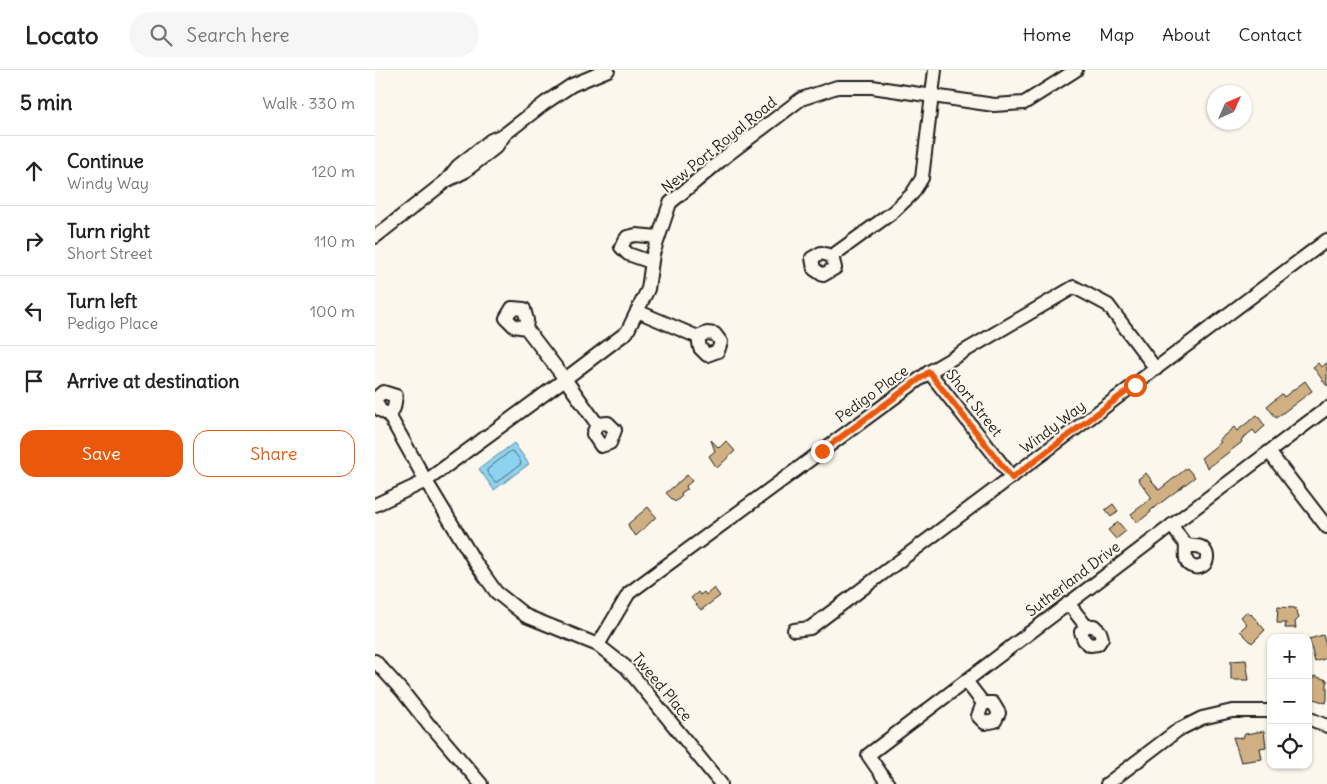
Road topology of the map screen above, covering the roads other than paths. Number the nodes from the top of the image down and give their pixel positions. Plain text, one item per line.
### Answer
1 (608, 70) edge
2 (935, 70) edge
3 (1076, 70) edge
4 (932, 97) junction
5 (375, 237) edge
6 (658, 238) junction
7 (1327, 240) edge
8 (832, 256) dead end
9 (651, 262) junction
10 (637, 311) junction
11 (526, 328) dead end
12 (697, 337) dead end
13 (1156, 369) junction
14 (929, 372) junction
15 (565, 379) junction
16 (1327, 408) edge
17 (389, 415) dead end
18 (597, 424) dead end
19 (1269, 452) junction
20 (1012, 478) junction
21 (426, 481) junction
22 (375, 504) edge
23 (1171, 525) junction
24 (1327, 527) edge
25 (1186, 544) dead end
26 (1068, 603) junction
27 (1085, 626) dead end
28 (794, 630) dead end
29 (598, 645) junction
30 (375, 661) edge
31 (966, 681) junction
32 (983, 703) dead end
33 (1267, 712) edge
34 (1312, 720) edge
35 (1327, 726) edge
36 (481, 784) edge
37 (721, 784) edge
38 (888, 784) edge
39 (1107, 784) edge

1 - 5 street
2 - 4 street
3 - 4 street, New Port Royal Road
4 - 6 street, New Port Royal Road
4 - 8 street
6 - 9 street, New Port Royal Road
6 - 9 street
7 - 13 street, Windy Way
9 - 10 street, New Port Royal Road
10 - 12 street
10 - 15 street, New Port Royal Road
11 - 15 street
13 - 14 street, Pedigo Place
13 - 20 street, Windy Way
14 - 20 street, Short Street
14 - 29 street, Pedigo Place
15 - 18 street
15 - 21 street, New Port Royal Road
16 - 19 street, Sutherland Drive
17 - 21 street, Tweed Place
19 - 23 street, Sutherland Drive
19 - 24 street
20 - 28 street, Windy Way
21 - 22 street, New Port Royal Road
21 - 29 street, Tweed Place
23 - 25 street
23 - 26 street, Sutherland Drive
26 - 27 street
26 - 31 street, Sutherland Drive
29 - 37 street, Tweed Place
30 - 36 street
31 - 32 street
31 - 38 street, Sutherland Drive
33 - 39 street
34 - 35 street

